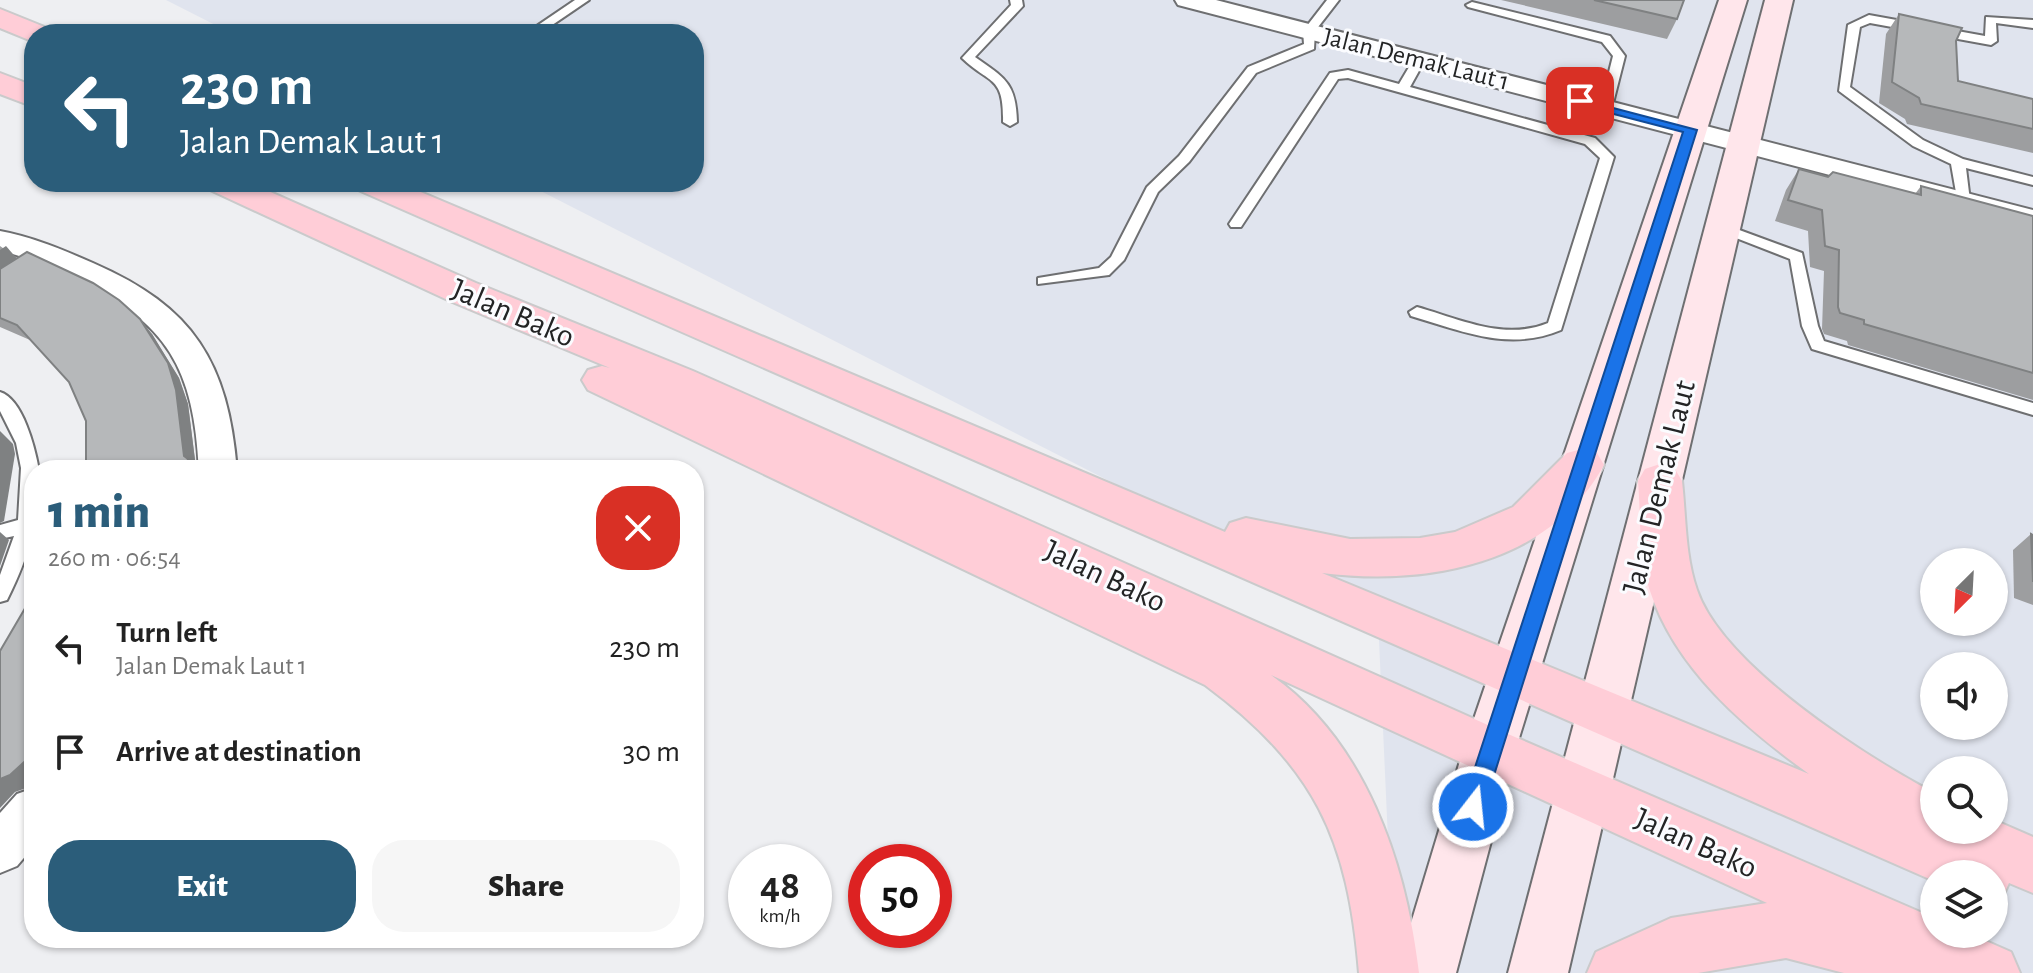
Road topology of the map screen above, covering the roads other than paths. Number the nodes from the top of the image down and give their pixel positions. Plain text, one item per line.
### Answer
1 (583, 0) edge
2 (1016, 0) edge
3 (1187, 0) edge
4 (1333, 0) edge
5 (1733, 0) edge
6 (1779, 0) edge
7 (1472, 5) dead end
8 (0, 18) edge
9 (546, 24) edge
10 (2033, 24) edge
11 (24, 28) edge
12 (1309, 31) junction
13 (1419, 60) junction
14 (0, 82) edge
15 (1403, 89) junction
16 (24, 93) edge
17 (1606, 108) junction
18 (1010, 122) dead end
19 (1691, 130) junction
20 (1743, 144) junction
21 (1958, 162) junction
22 (2033, 181) edge
23 (242, 192) edge
24 (390, 192) edge
25 (1963, 201) junction
26 (2033, 219) edge
27 (1236, 224) dead end
28 (1723, 228) junction
29 (0, 241) edge
30 (516, 248) junction
31 (1043, 281) dead end
32 (463, 292) junction
33 (1417, 312) dead end
34 (0, 398) edge
35 (2033, 409) edge
36 (29, 460) edge
37 (218, 460) edge
38 (1582, 465) junction
39 (1660, 481) junction
40 (24, 526) edge
41 (0, 532) edge
42 (24, 538) edge
43 (0, 594) edge
44 (1514, 676) junction
45 (1602, 713) junction
46 (1489, 751) junction
47 (1581, 792) junction
48 (1920, 814) edge
49 (24, 821) edge
50 (1984, 844) edge
51 (0, 849) edge
52 (1951, 860) edge
53 (2033, 865) edge
54 (2008, 884) edge
55 (2033, 895) edge
56 (1389, 973) edge
57 (1426, 973) edge
58 (1538, 973) edge
59 (1617, 973) edge
60 (1914, 973) edge
61 (1990, 973) edge

1 - 9 lane
2 - 18 lane
3 - 12 street, Jalan Demak Laut 1
4 - 12 lane
5 - 19 main road
6 - 20 main road, Jalan Demak Laut
7 - 17 lane
8 - 11 main road
10 - 21 lane
12 - 13 street, Jalan Demak Laut 1
12 - 31 lane
13 - 15 lane
13 - 17 street, Jalan Demak Laut 1
14 - 16 main road
15 - 27 lane
15 - 33 lane
17 - 19 street, Jalan Demak Laut 1
19 - 20 street, Jalan Demak Laut 1
19 - 38 main road
20 - 25 street, Jalan Demak Laut 1
20 - 28 main road, Jalan Demak Laut
21 - 22 lane
21 - 25 lane
23 - 32 main road, Jalan Bako
24 - 30 main road, Jalan Bako
25 - 26 street, Jalan Demak Laut 1
28 - 35 lane
28 - 39 main road, Jalan Demak Laut
29 - 37 street
30 - 38 main road
30 - 44 main road, Jalan Bako
32 - 46 main road, Jalan Bako
32 - 56 main road
34 - 36 lane
38 - 44 main road
39 - 45 main road, Jalan Demak Laut
39 - 48 main road
40 - 41 lane
42 - 43 lane
44 - 45 main road, Jalan Bako
44 - 46 main road
45 - 47 main road, Jalan Demak Laut
45 - 52 main road, Jalan Bako
46 - 47 main road, Jalan Bako
46 - 57 main road
47 - 58 main road, Jalan Demak Laut
47 - 61 main road, Jalan Bako
49 - 51 street
50 - 53 main road
54 - 55 main road
59 - 60 main road

